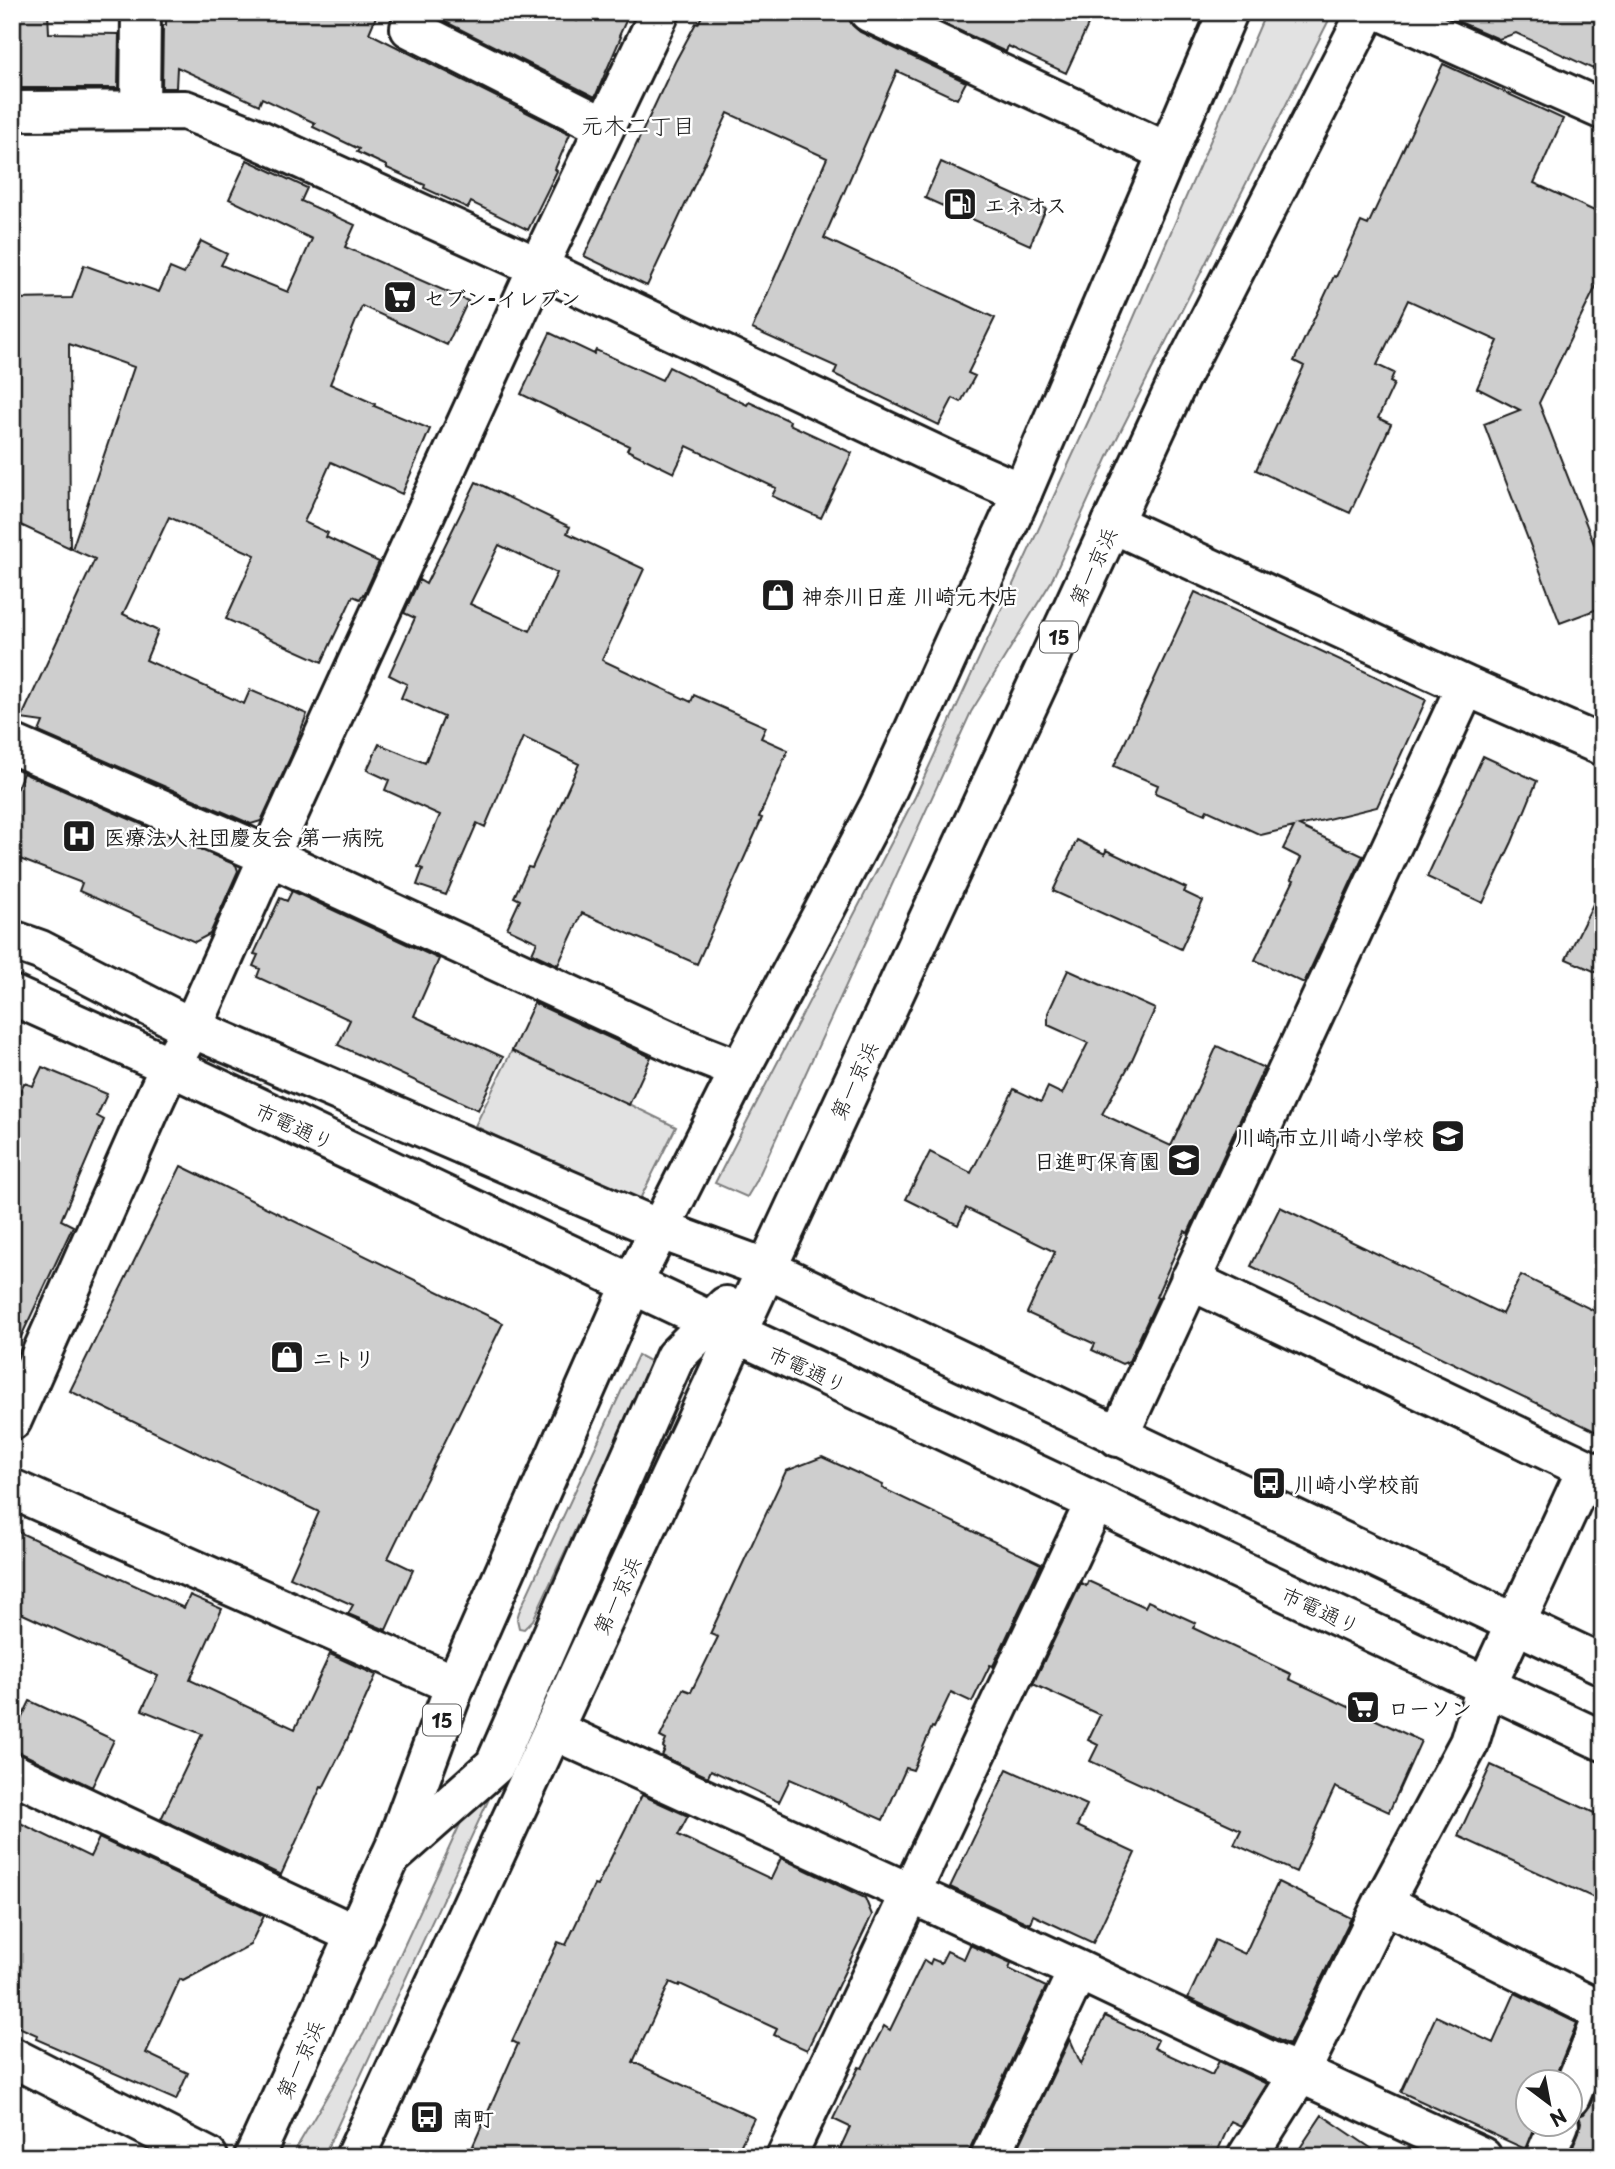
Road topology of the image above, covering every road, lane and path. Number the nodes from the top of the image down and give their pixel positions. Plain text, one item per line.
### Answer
1 (141, 12) edge
2 (417, 12) edge
3 (660, 12) edge
4 (1228, 12) edge
5 (1367, 12) edge
6 (1384, 12) edge
7 (893, 17) edge
8 (141, 110) junction
9 (1603, 110) edge
10 (12, 111) edge
11 (605, 127) junction
12 (1167, 152) junction
13 (538, 267) junction
14 (1022, 493) junction
15 (1112, 523) junction
16 (1466, 686) junction
17 (12, 744) edge
18 (1603, 746) edge
19 (269, 856) junction
20 (12, 940) edge
21 (12, 995) edge
22 (192, 1028) junction
23 (170, 1066) junction
24 (740, 1070) junction
25 (661, 1230) junction
26 (765, 1268) junction
27 (1190, 1280) junction
28 (632, 1284) junction
29 (723, 1328) junction
30 (12, 1419) edge
31 (1118, 1437) junction
32 (1595, 1473) edge
33 (12, 1489) edge
34 (1095, 1502) junction
35 (1515, 1625) junction
36 (1603, 1665) edge
37 (455, 1685) junction
38 (1486, 1687) junction
39 (554, 1730) junction
40 (1603, 1741) edge
41 (12, 1773) edge
42 (390, 1857) junction
43 (911, 1893) junction
44 (1383, 1903) junction
45 (356, 1935) junction
46 (1078, 1970) junction
47 (1603, 2015) edge
48 (12, 2057) edge
49 (1582, 2068) edge
50 (1300, 2073) junction
51 (1553, 2138) edge
52 (1422, 2144) edge
53 (208, 2157) edge
54 (254, 2157) edge
55 (355, 2157) edge
56 (786, 2157) edge
57 (990, 2157) edge
58 (1247, 2157) edge
59 (1482, 2157) edge
60 (1545, 2157) edge

1 - 8 main road
2 - 11 main road
3 - 11 main road
4 - 12 main road, 第一京浜 / 15
5 - 15 main road, 第一京浜 / 15
6 - 9 main road
7 - 12 main road
8 - 10 main road
8 - 13 main road
11 - 13 main road
12 - 14 main road, 第一京浜 / 15
13 - 14 main road
13 - 19 main road
14 - 24 main road, 第一京浜 / 15
15 - 16 main road
15 - 26 main road, 第一京浜 / 15
16 - 18 main road
16 - 27 main road
17 - 19 main road
19 - 22 main road
19 - 24 main road
20 - 22 main road
21 - 23 main road, 市電通り
22 - 23 main road
22 - 25 main road
23 - 28 main road, 市電通り
23 - 30 main road
24 - 25 main road, 第一京浜 / 15
25 - 26 main road
25 - 28 main road, 第一京浜 / 15
26 - 29 main road, 第一京浜 / 15
26 - 31 main road
27 - 31 main road
27 - 32 main road
28 - 29 main road, 市電通り
28 - 37 main road, 第一京浜 / 15
29 - 34 main road, 市電通り
29 - 39 main road, 第一京浜 / 15
29 - 42 main road
31 - 35 main road
32 - 35 main road
33 - 37 main road
34 - 38 main road, 市電通り
34 - 43 main road
35 - 36 main road
35 - 38 main road
37 - 42 main road, 第一京浜 / 15
38 - 40 main road, 市電通り
38 - 44 main road
39 - 43 main road
39 - 55 main road, 第一京浜 / 15
41 - 45 main road
42 - 45 main road, 第一京浜 / 15
43 - 46 main road
43 - 56 main road
44 - 47 main road
44 - 50 main road
45 - 54 main road, 第一京浜 / 15
46 - 50 main road
46 - 57 main road
47 - 49 main road
48 - 53 main road
50 - 52 main road
50 - 58 main road
51 - 60 main road
52 - 59 main road

